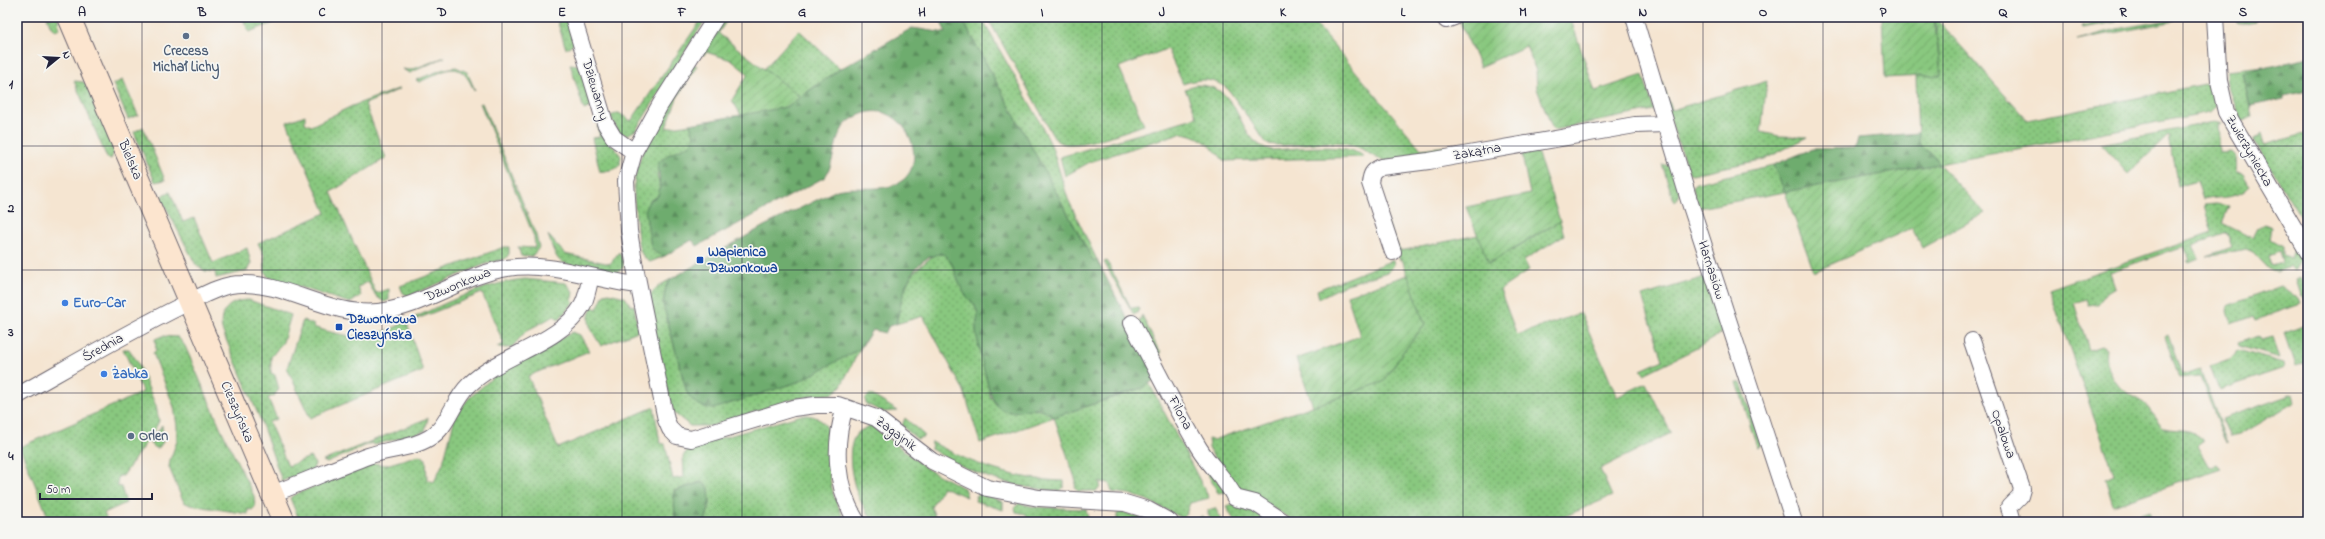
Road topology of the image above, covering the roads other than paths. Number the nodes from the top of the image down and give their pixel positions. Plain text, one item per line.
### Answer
1 (69, 17) edge
2 (574, 17) edge
3 (716, 17) edge
4 (1634, 17) edge
5 (2215, 17) edge
6 (1666, 124) junction
7 (634, 152) junction
8 (1393, 252) dead end
9 (2308, 252) edge
10 (591, 277) junction
11 (638, 285) junction
12 (190, 302) junction
13 (1132, 323) dead end
14 (1972, 341) dead end
15 (17, 396) edge
16 (845, 407) junction
17 (272, 494) junction
18 (284, 522) edge
19 (857, 522) edge
20 (1170, 522) edge
21 (1284, 522) edge
22 (1794, 522) edge
23 (2013, 522) edge

1 - 12 main road, Bielska
2 - 7 street, Dziewanny
3 - 7 street
4 - 6 street, Harnasiów
5 - 9 street, Zwierzyniecka
6 - 8 street, Zakątna
6 - 22 street, Harnasiów
7 - 11 street
10 - 11 street, Dzwonkowa
10 - 12 street, Dzwonkowa
10 - 17 street
11 - 16 street, Zagajnik
12 - 15 street, Średnia
12 - 17 main road, Cieszyńska
13 - 21 street, Filona
14 - 23 street, Opalowa
16 - 19 street
16 - 20 street, Zagajnik
17 - 18 main road, Cieszyńska

